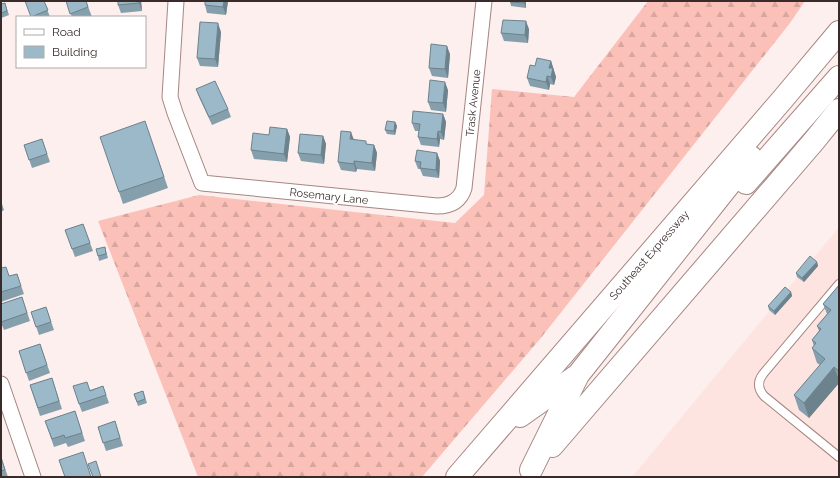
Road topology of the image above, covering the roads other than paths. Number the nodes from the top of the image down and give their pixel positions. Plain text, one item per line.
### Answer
1 (176, 1) edge
2 (484, 1) edge
3 (839, 32) edge
4 (839, 52) edge
5 (839, 77) edge
6 (839, 110) edge
7 (455, 202) joint
8 (839, 284) edge
9 (578, 375) junction
10 (1, 384) edge
11 (492, 437) junction
12 (839, 457) edge
13 (528, 474) edge
14 (33, 477) edge
15 (457, 477) edge

1 - 7 street, Rosemary Lane
2 - 7 street, Trask Avenue
3 - 11 highway, Southeast Expressway
4 - 9 highway
5 - 9 highway
6 - 13 highway
8 - 12 lane
9 - 11 highway
9 - 13 highway
10 - 14 street
11 - 15 highway, Southeast Expressway

